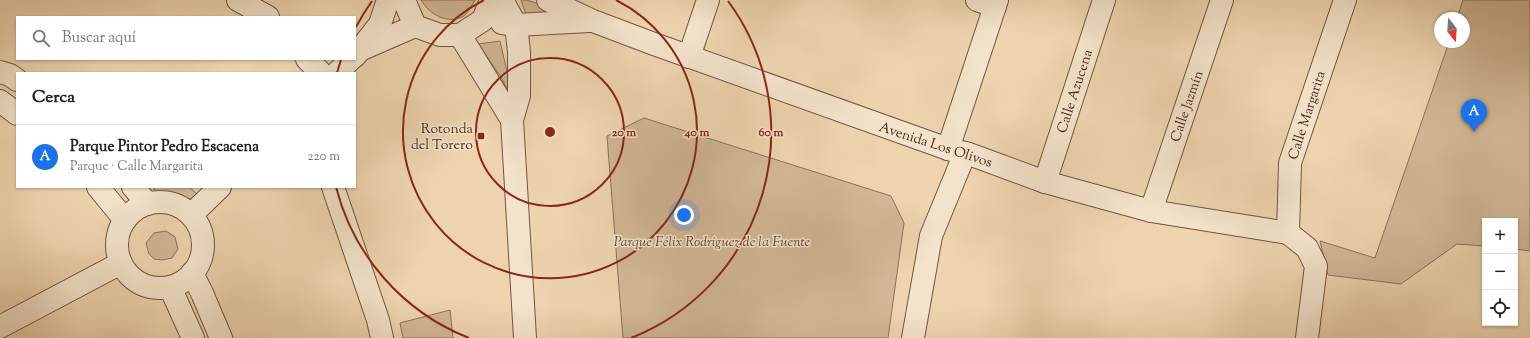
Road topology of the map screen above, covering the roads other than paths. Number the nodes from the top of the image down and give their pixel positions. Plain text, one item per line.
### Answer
1 (238, 0) edge
2 (388, 0) edge
3 (404, 0) edge
4 (491, 0) edge
5 (502, 0) edge
6 (548, 0) edge
7 (708, 0) edge
8 (1104, 0) edge
9 (1222, 0) edge
10 (1345, 0) edge
11 (989, 2) edge
12 (266, 16) edge
13 (483, 20) junction
14 (593, 20) junction
15 (516, 25) junction
16 (415, 26) junction
17 (460, 36) junction
18 (356, 54) edge
19 (356, 55) edge
20 (689, 57) junction
21 (308, 60) edge
22 (350, 60) edge
23 (0, 72) edge
24 (319, 72) edge
25 (338, 72) edge
26 (16, 79) edge
27 (0, 102) edge
28 (16, 113) edge
29 (512, 120) junction
30 (956, 151) junction
31 (1045, 182) junction
32 (99, 188) edge
33 (134, 188) edge
34 (219, 188) edge
35 (333, 188) edge
36 (148, 204) junction
37 (1151, 212) junction
38 (191, 215) junction
39 (125, 220) junction
40 (1288, 233) junction
41 (121, 263) junction
42 (192, 273) junction
43 (170, 286) junction
44 (0, 327) edge
45 (193, 338) edge
46 (221, 338) edge
47 (382, 338) edge
48 (524, 338) edge
49 (913, 338) edge
50 (1307, 338) edge

1 - 12 street
2 - 18 street
3 - 16 street
4 - 13 street
5 - 15 street
6 - 14 street, Avenida Los Olivos
7 - 20 street
8 - 31 street, Calle Azucena
9 - 37 street, Calle Jazmín
10 - 40 street, Calle Margarita
11 - 30 street
13 - 15 street, Avenida Los Olivos
13 - 17 street
14 - 15 street, Avenida Los Olivos
14 - 20 street, Avenida Los Olivos
15 - 29 street
16 - 17 street
16 - 19 street
17 - 29 street
20 - 30 street, Avenida Los Olivos
21 - 24 street
22 - 25 street
23 - 26 street
27 - 28 street
29 - 48 street
30 - 31 street, Avenida Los Olivos
30 - 49 street
31 - 37 street, Avenida Los Olivos
32 - 39 street
33 - 36 street
34 - 38 street
35 - 47 street
36 - 38 street
36 - 39 street
37 - 40 street, Avenida Los Olivos
38 - 42 street
39 - 41 street
40 - 50 street
41 - 43 street
41 - 44 street
42 - 43 street
42 - 46 street
43 - 45 street

